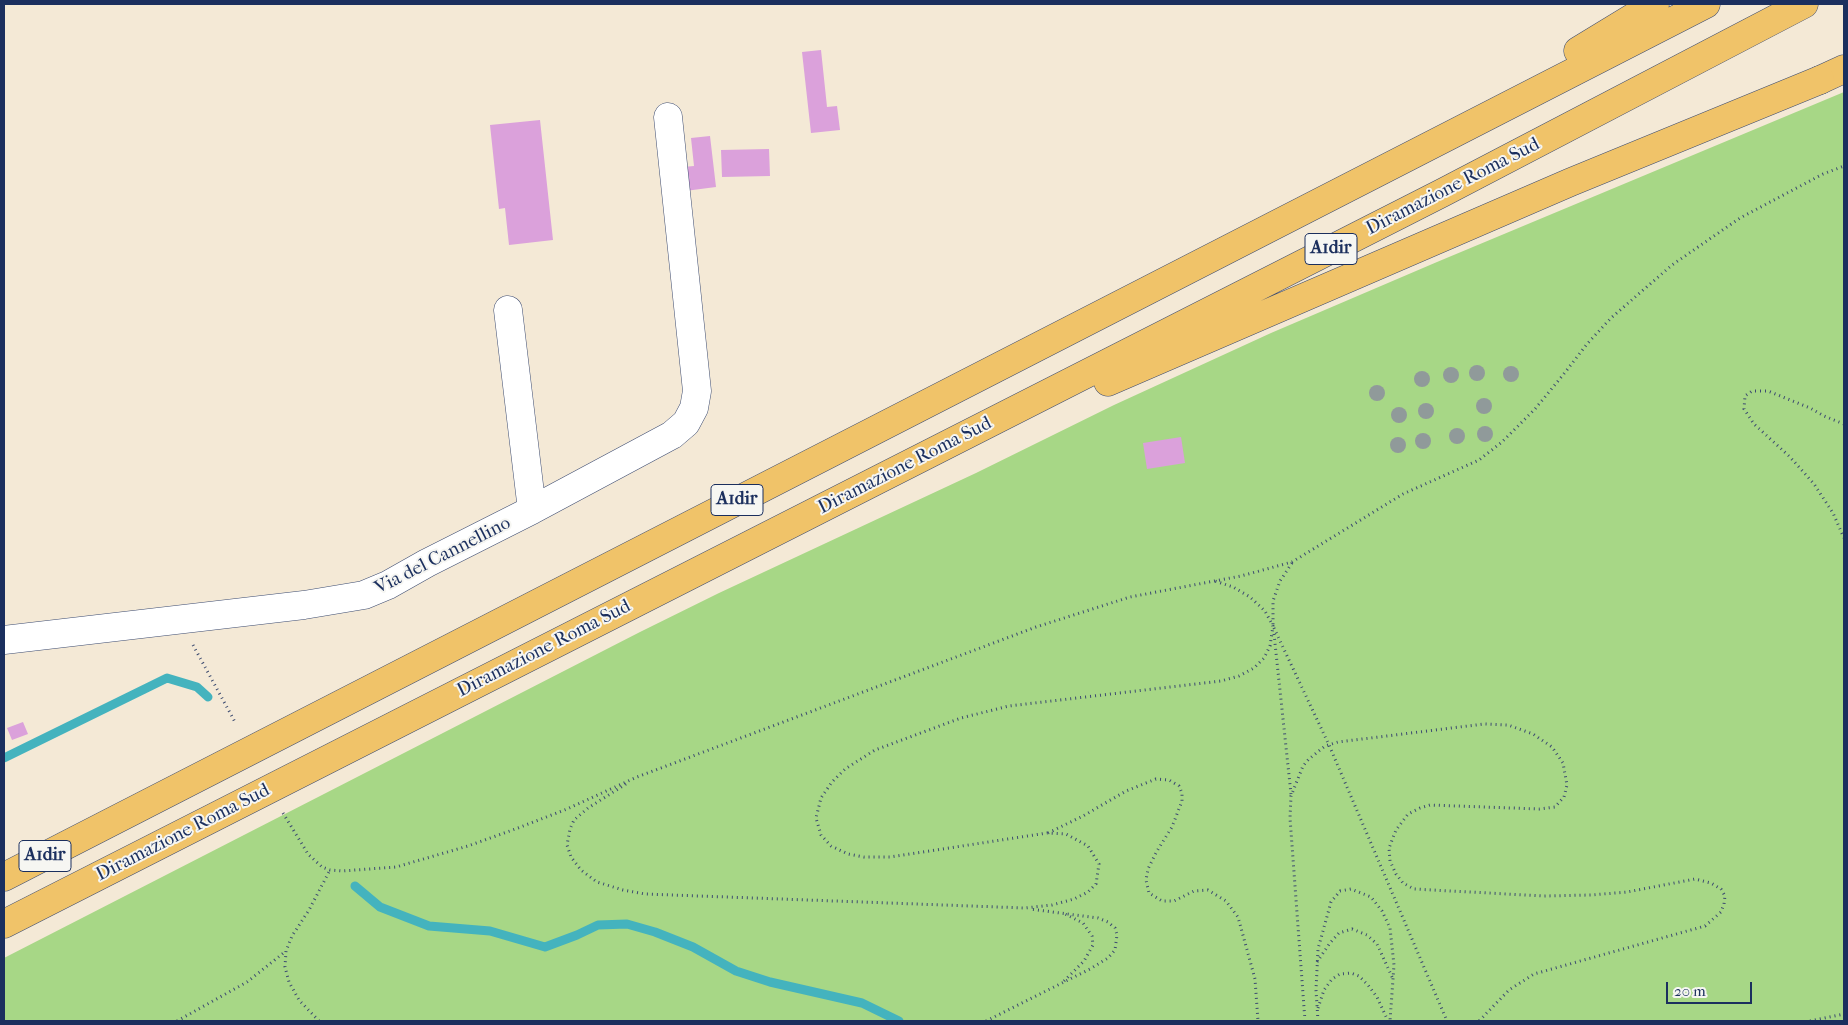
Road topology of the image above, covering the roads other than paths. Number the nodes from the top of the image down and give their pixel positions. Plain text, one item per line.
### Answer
1 (1655, 4) edge
2 (1706, 4) edge
3 (1804, 4) edge
4 (1844, 68) edge
5 (668, 117) dead end
6 (1388, 165) junction
7 (508, 310) dead end
8 (856, 491) junction
9 (532, 510) junction
10 (4, 640) edge
11 (4, 877) edge
12 (4, 924) edge

1 - 6 highway
2 - 6 highway, A1dir
3 - 8 highway, Diramazione Roma Sud / A1dir
4 - 8 highway
5 - 9 street
6 - 11 highway, A1dir
7 - 9 street, Via del Cannellino
8 - 12 highway, Diramazione Roma Sud / A1dir
9 - 10 street, Via del Cannellino

